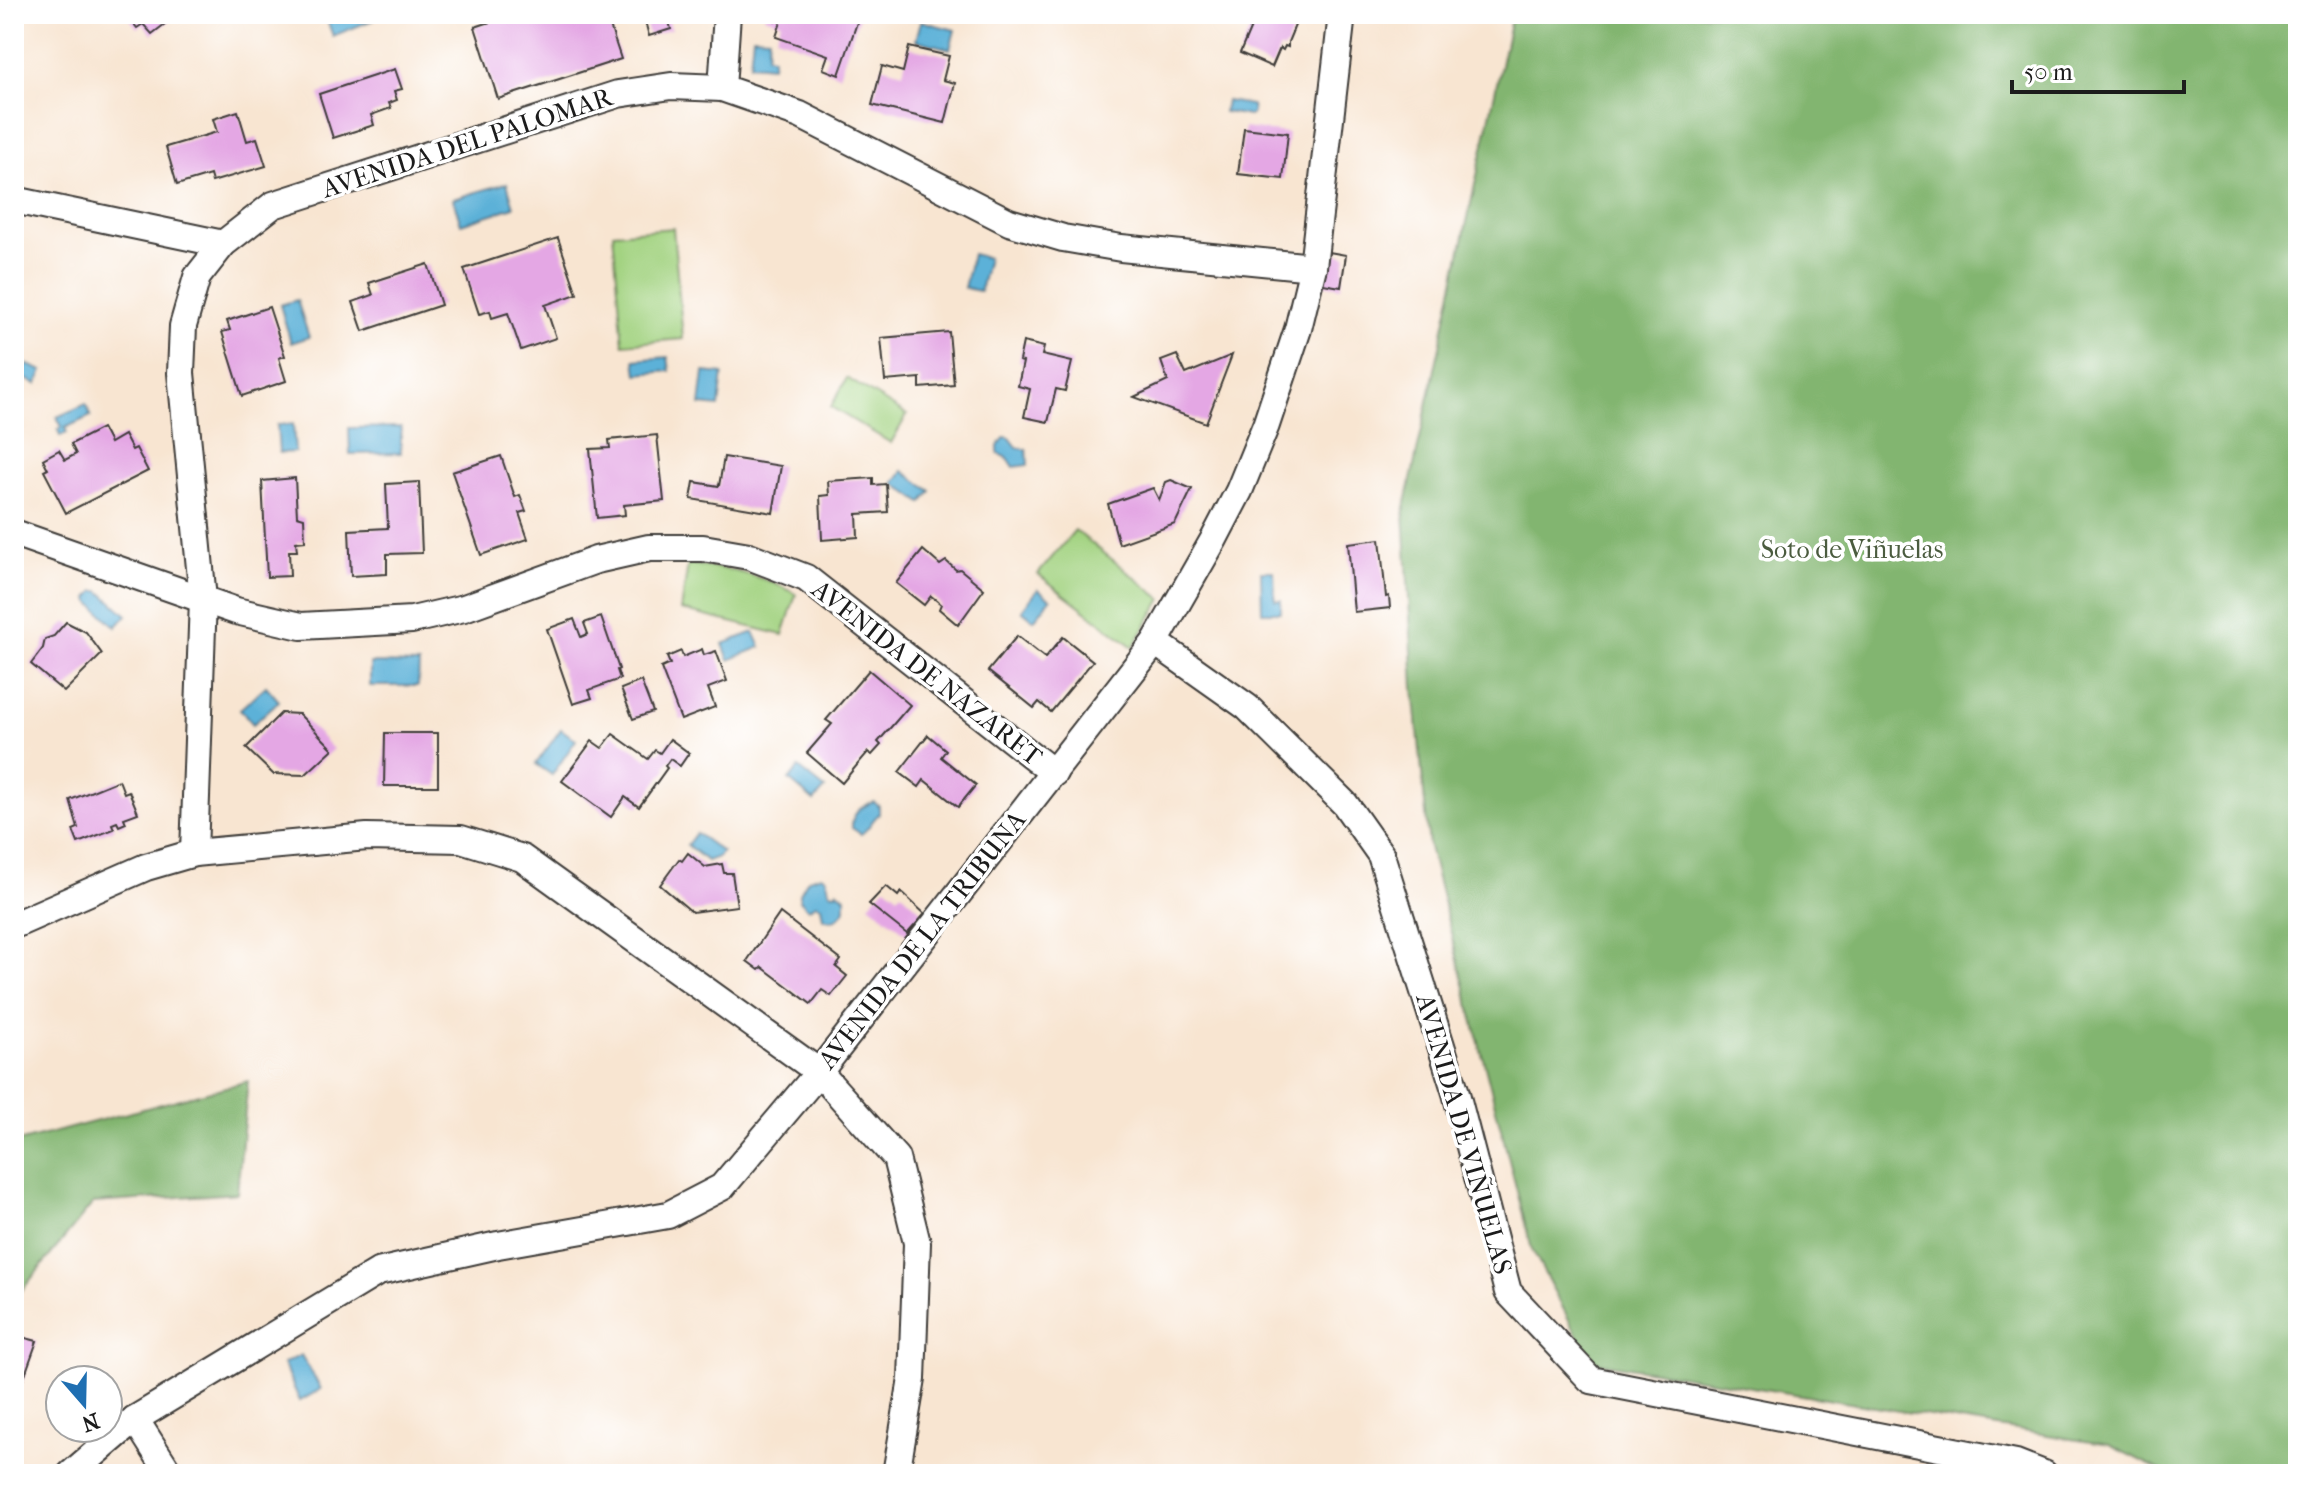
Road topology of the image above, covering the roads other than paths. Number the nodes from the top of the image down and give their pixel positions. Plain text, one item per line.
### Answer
1 (727, 14) edge
2 (1342, 14) edge
3 (722, 88) junction
4 (14, 200) edge
5 (223, 244) junction
6 (1313, 267) junction
7 (14, 533) edge
8 (203, 599) junction
9 (1155, 642) junction
10 (1054, 773) junction
11 (194, 853) junction
12 (14, 925) edge
13 (819, 1072) junction
14 (135, 1419) junction
15 (71, 1474) edge
16 (170, 1474) edge
17 (896, 1474) edge
18 (2044, 1474) edge

1 - 3 street
2 - 6 street, AVENIDA DE LA TRIBUNA
3 - 5 street, AVENIDA DEL PALOMAR
3 - 6 street, AVENIDA DEL PALOMAR
4 - 5 street
5 - 8 street, AVENIDA DEL PALOMAR
6 - 9 street, AVENIDA DE LA TRIBUNA
7 - 8 street, AVENIDA DE NAZARET
8 - 10 street, AVENIDA DE NAZARET
8 - 11 street, AVENIDA DEL PALOMAR
9 - 10 street, AVENIDA DE LA TRIBUNA
9 - 18 street, AVENIDA DE VIÑUELAS
10 - 13 street, AVENIDA DE LA TRIBUNA
11 - 12 street
11 - 13 street
13 - 14 street, AVENIDA DE LA TRIBUNA
13 - 17 street
14 - 15 street, AVENIDA DE LA TRIBUNA
14 - 16 street

